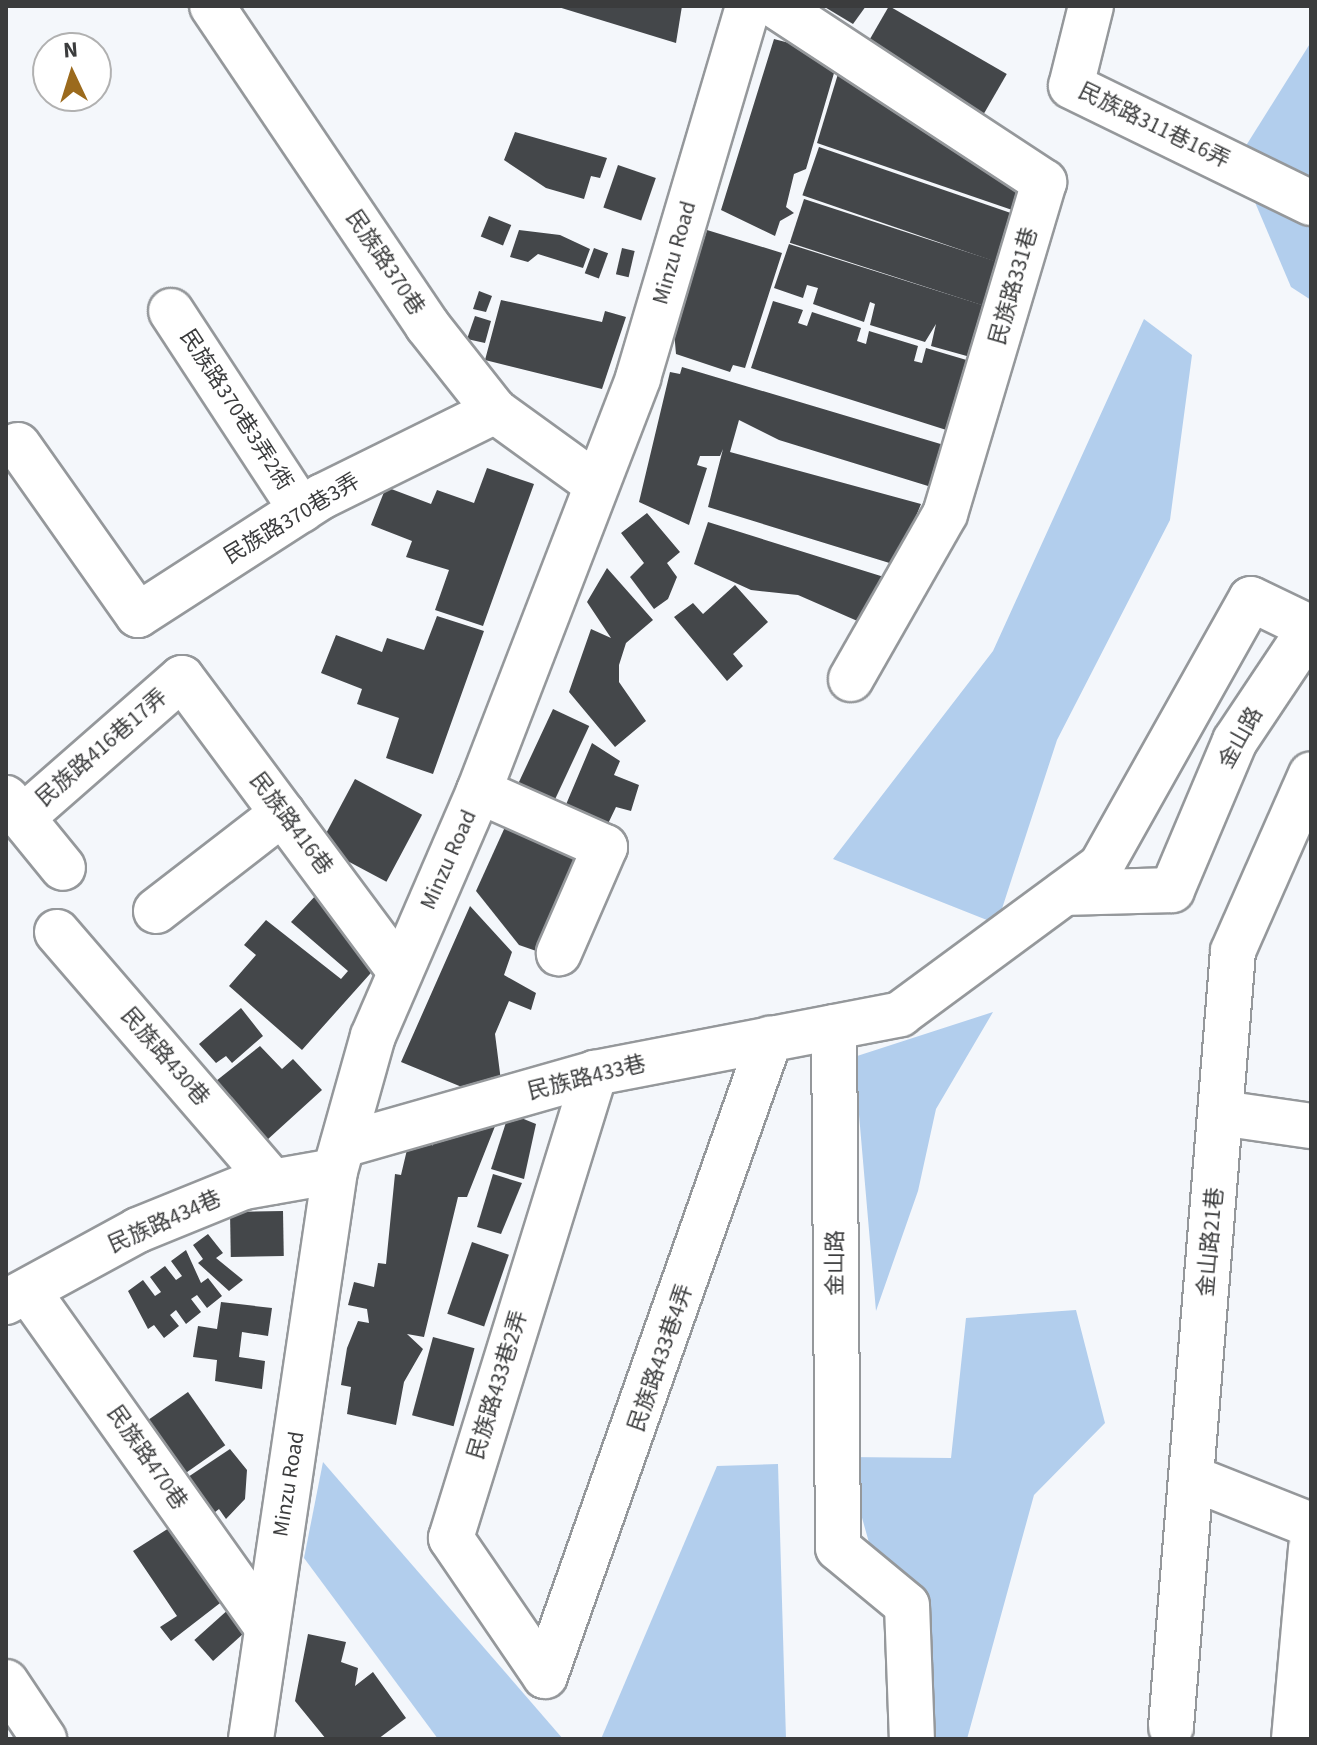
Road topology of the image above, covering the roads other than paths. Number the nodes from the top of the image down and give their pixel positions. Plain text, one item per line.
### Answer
1 (212, 6) edge
2 (748, 6) edge
3 (776, 6) edge
4 (1091, 6) edge
5 (1311, 203) edge
6 (171, 311) dead end
7 (495, 411) junction
8 (18, 445) dead end
9 (596, 484) junction
10 (301, 510) junction
11 (1311, 627) edge
12 (182, 678) joint
13 (851, 679) dead end
14 (1311, 774) edge
15 (479, 791) junction
16 (14, 808) edge
17 (283, 813) junction
18 (63, 868) dead end
19 (1065, 893) junction
20 (156, 911) dead end
21 (57, 932) dead end
22 (559, 953) dead end
23 (399, 970) junction
24 (834, 1027) junction
25 (770, 1039) junction
26 (595, 1073) junction
27 (1221, 1113) junction
28 (1311, 1126) edge
29 (339, 1158) junction
30 (273, 1182) junction
31 (17, 1297) edge
32 (1192, 1478) junction
33 (1311, 1525) edge
34 (1311, 1547) edge
35 (266, 1626) junction
36 (545, 1676) joint
37 (6, 1682) edge
38 (1171, 1727) dead end
39 (257, 1732) edge
40 (44, 1739) edge
41 (912, 1739) edge
42 (1294, 1739) edge

1 - 7 street, 民族路370巷
2 - 9 street, Minzu Road
3 - 13 street, 民族路331巷
4 - 5 street, 民族路311巷16弄
6 - 10 street, 民族路370巷3弄2衖
7 - 9 street, 民族路370巷
7 - 10 street, 民族路370巷3弄
8 - 10 street, 民族路370巷3弄
9 - 15 street, Minzu Road
11 - 19 street, 金山路
11 - 19 street
12 - 16 street, 民族路416巷17弄
12 - 17 street, 民族路416巷
14 - 27 street, 金山路21巷
15 - 22 street
15 - 23 street, Minzu Road
16 - 18 street
17 - 20 street
17 - 23 street, 民族路416巷
19 - 24 street
21 - 30 street, 民族路430巷
23 - 29 street, Minzu Road
24 - 25 street, 民族路433巷
24 - 41 street, 金山路
25 - 26 street, 民族路433巷
25 - 36 street, 民族路433巷4弄
26 - 29 street, 民族路433巷
26 - 36 street, 民族路433巷2弄
27 - 28 street
27 - 32 street, 金山路21巷
29 - 30 street, 民族路434巷
29 - 35 street, Minzu Road
30 - 31 street, 民族路434巷
31 - 35 street, 民族路470巷
32 - 33 street
32 - 38 street, 金山路21巷
34 - 42 street
35 - 39 street, Minzu Road
37 - 40 street

